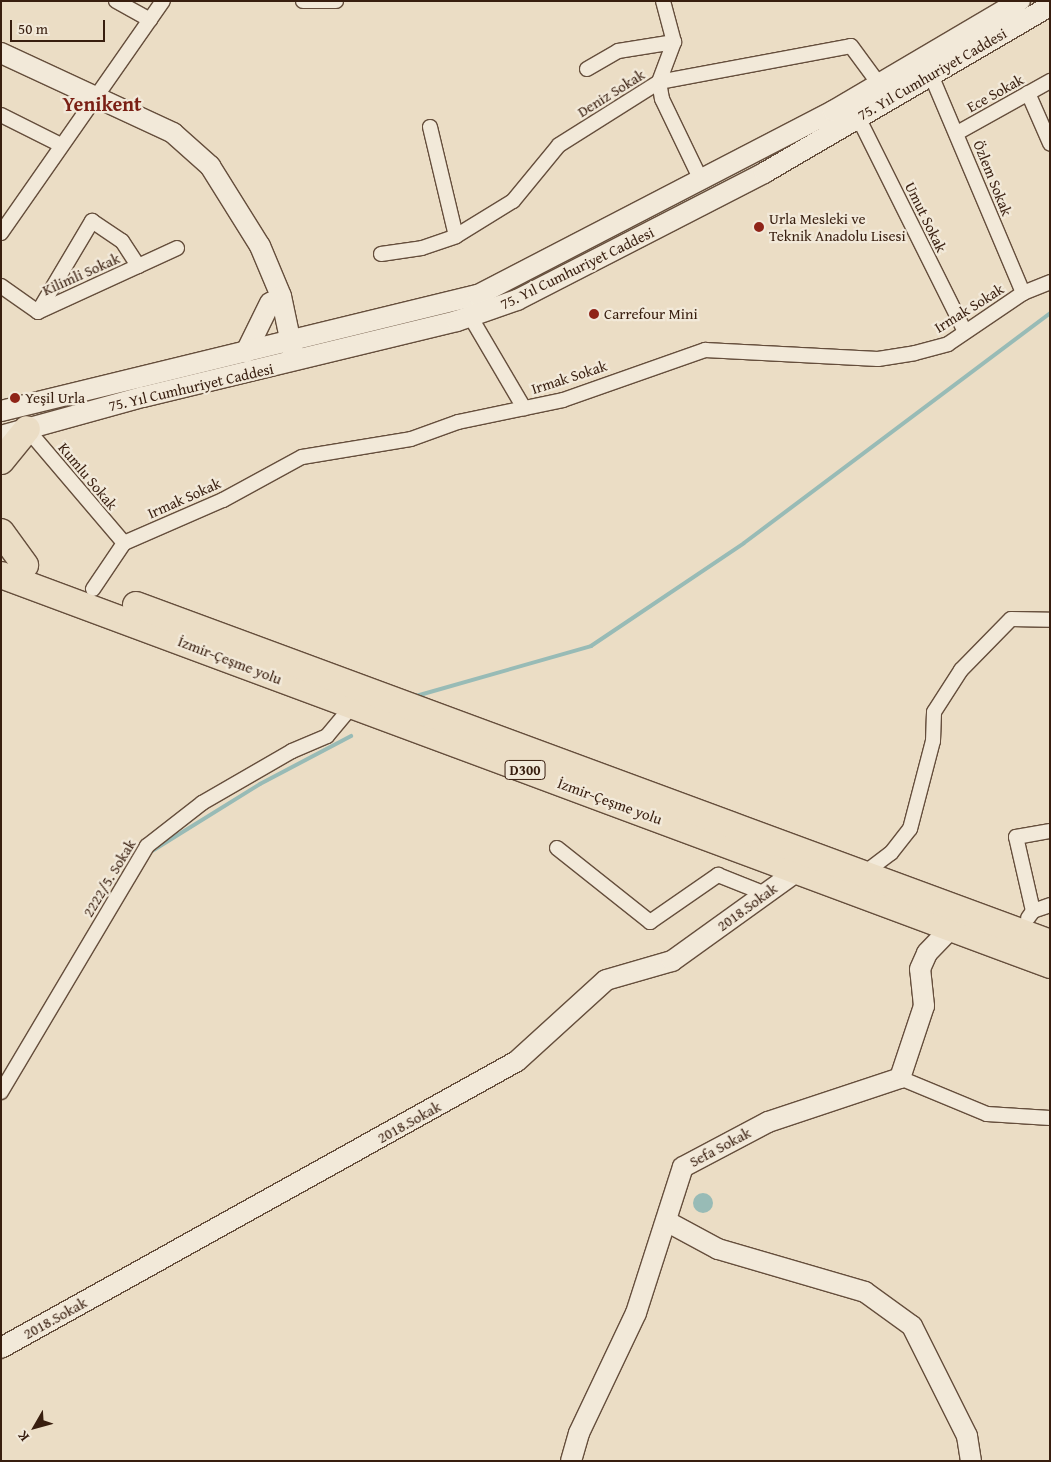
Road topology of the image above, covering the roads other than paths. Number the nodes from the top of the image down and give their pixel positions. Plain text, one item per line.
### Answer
1 (116, 1) edge
2 (163, 1) edge
3 (336, 1) edge
4 (663, 1) edge
5 (1020, 1) edge
6 (304, 2) edge
7 (1050, 6) edge
8 (150, 20) junction
9 (674, 42) junction
10 (1, 53) edge
11 (588, 69) dead end
12 (931, 75) junction
13 (1050, 81) edge
14 (659, 82) junction
15 (879, 84) junction
16 (1028, 93) junction
17 (96, 98) junction
18 (1, 115) edge
19 (858, 117) junction
20 (430, 127) dead end
21 (957, 133) junction
22 (1050, 143) edge
23 (61, 145) junction
24 (701, 180) junction
25 (1, 233) edge
26 (456, 236) junction
27 (177, 248) dead end
28 (382, 254) dead end
29 (138, 266) junction
30 (272, 279) junction
31 (1050, 282) edge
32 (1, 286) edge
33 (1023, 294) junction
34 (270, 303) junction
35 (38, 312) junction
36 (470, 316) junction
37 (965, 332) junction
38 (283, 342) junction
39 (246, 352) junction
40 (288, 364) junction
41 (524, 408) junction
42 (1, 412) edge
43 (27, 429) junction
44 (1, 436) edge
45 (1, 461) edge
46 (1, 532) edge
47 (124, 543) junction
48 (13, 561) edge
49 (1, 575) edge
50 (93, 588) junction
51 (1050, 620) edge
52 (352, 706) junction
53 (1050, 831) edge
54 (557, 848) dead end
55 (796, 872) junction
56 (863, 874) junction
57 (766, 894) junction
58 (1050, 905) edge
59 (1026, 921) junction
60 (950, 929) junction
61 (1050, 944) edge
62 (1050, 965) edge
63 (900, 1078) junction
64 (1, 1092) edge
65 (1050, 1118) edge
66 (666, 1221) junction
67 (1, 1348) edge
68 (571, 1461) edge
69 (971, 1461) edge

1 - 8 street
2 - 8 street
3 - 6 street
4 - 9 street
5 - 15 street, 75. Yıl Cumhuriyet Caddesi
7 - 12 street, 75. Yıl Cumhuriyet Caddesi
8 - 17 street
9 - 11 street
9 - 14 street
10 - 17 street
12 - 19 street, 75. Yıl Cumhuriyet Caddesi
12 - 21 street, Özlem Sokak
13 - 16 street, Ece Sokak
14 - 15 street, Deniz Sokak
14 - 24 street
14 - 26 street, Deniz Sokak
15 - 24 street, 75. Yıl Cumhuriyet Caddesi
16 - 21 street, Ece Sokak
16 - 22 street
17 - 23 street
17 - 30 street
18 - 23 street
19 - 36 street, 75. Yıl Cumhuriyet Caddesi
19 - 37 street, Umut Sokak
20 - 26 street
21 - 33 street, Özlem Sokak
23 - 25 street
24 - 38 street, 75. Yıl Cumhuriyet Caddesi
26 - 28 street, Deniz Sokak
27 - 29 street, Kilimli Sokak
29 - 35 street, Kilimli Sokak
29 - 35 street
30 - 34 street
30 - 38 street
31 - 33 street, Irmak Sokak
32 - 35 street, Kilimli Sokak
33 - 37 street, Irmak Sokak
34 - 38 street
34 - 39 street
36 - 40 street, 75. Yıl Cumhuriyet Caddesi
36 - 41 street
37 - 41 street, Irmak Sokak
38 - 39 street, 75. Yıl Cumhuriyet Caddesi
38 - 40 street
39 - 42 street, 75. Yıl Cumhuriyet Caddesi
40 - 43 street, 75. Yıl Cumhuriyet Caddesi
41 - 47 street, Irmak Sokak
43 - 44 street, 75. Yıl Cumhuriyet Caddesi
43 - 45 highway
43 - 47 street, Kumlu Sokak
46 - 48 highway
47 - 50 street
48 - 50 highway, İzmir-Çeşme yolu / D300
49 - 52 highway, İzmir-Çeşme yolu / D300
50 - 56 highway, İzmir-Çeşme yolu / D300
51 - 56 street
52 - 55 highway, İzmir-Çeşme yolu / D300
52 - 64 street, 2222/5. Sokak
53 - 59 street
54 - 57 street
55 - 57 street, 2018.Sokak
55 - 60 highway, İzmir-Çeşme yolu / D300
56 - 59 highway, İzmir-Çeşme yolu / D300
57 - 67 street, 2018.Sokak
58 - 59 street
59 - 61 highway, İzmir-Çeşme yolu / D300
60 - 62 highway, İzmir-Çeşme yolu / D300
60 - 63 street
63 - 65 street
63 - 66 street, Sefa Sokak
66 - 68 street, Sefa Sokak
66 - 69 street

